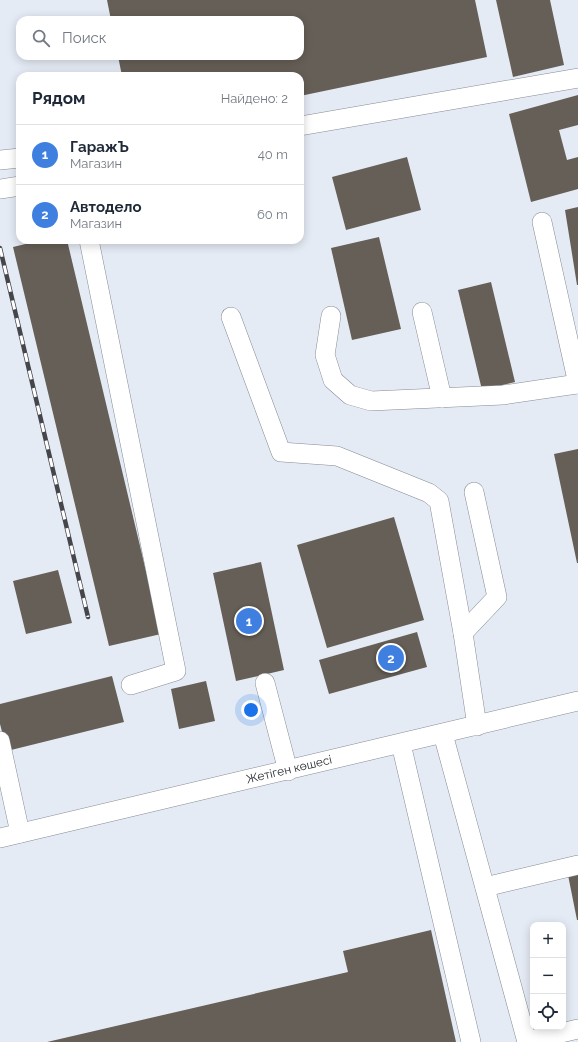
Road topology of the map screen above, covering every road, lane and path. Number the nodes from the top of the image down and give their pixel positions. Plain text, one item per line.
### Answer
1 (578, 78) edge
2 (304, 125) edge
3 (16, 158) edge
4 (0, 160) edge
5 (16, 187) edge
6 (0, 189) edge
7 (542, 222) dead end
8 (91, 244) edge
9 (422, 312) dead end
10 (332, 316) dead end
11 (231, 317) dead end
12 (578, 384) edge
13 (442, 398) junction
14 (474, 492) dead end
15 (464, 632) junction
16 (265, 683) dead end
17 (131, 685) dead end
18 (578, 701) edge
19 (477, 726) junction
20 (443, 734) junction
21 (0, 741) edge
22 (401, 744) junction
23 (288, 771) junction
24 (20, 834) junction
25 (0, 838) edge
26 (578, 865) edge
27 (485, 887) junction
28 (578, 1029) edge
29 (471, 1042) edge
30 (527, 1042) edge

1 - 2 street
3 - 4 street
5 - 6 street
7 - 12 street
8 - 17 street
9 - 13 street
10 - 13 street
11 - 15 street
12 - 13 street
14 - 15 street
15 - 19 street
16 - 23 street
18 - 19 street, Жетіген көшесі
19 - 20 street, Жетіген көшесі
20 - 22 street, Жетіген көшесі
20 - 27 street
21 - 24 street
22 - 23 street, Жетіген көшесі
22 - 29 street
23 - 24 street, Жетіген көшесі
24 - 25 street, Жетіген көшесі
26 - 27 street
27 - 30 street
28 - 30 street

